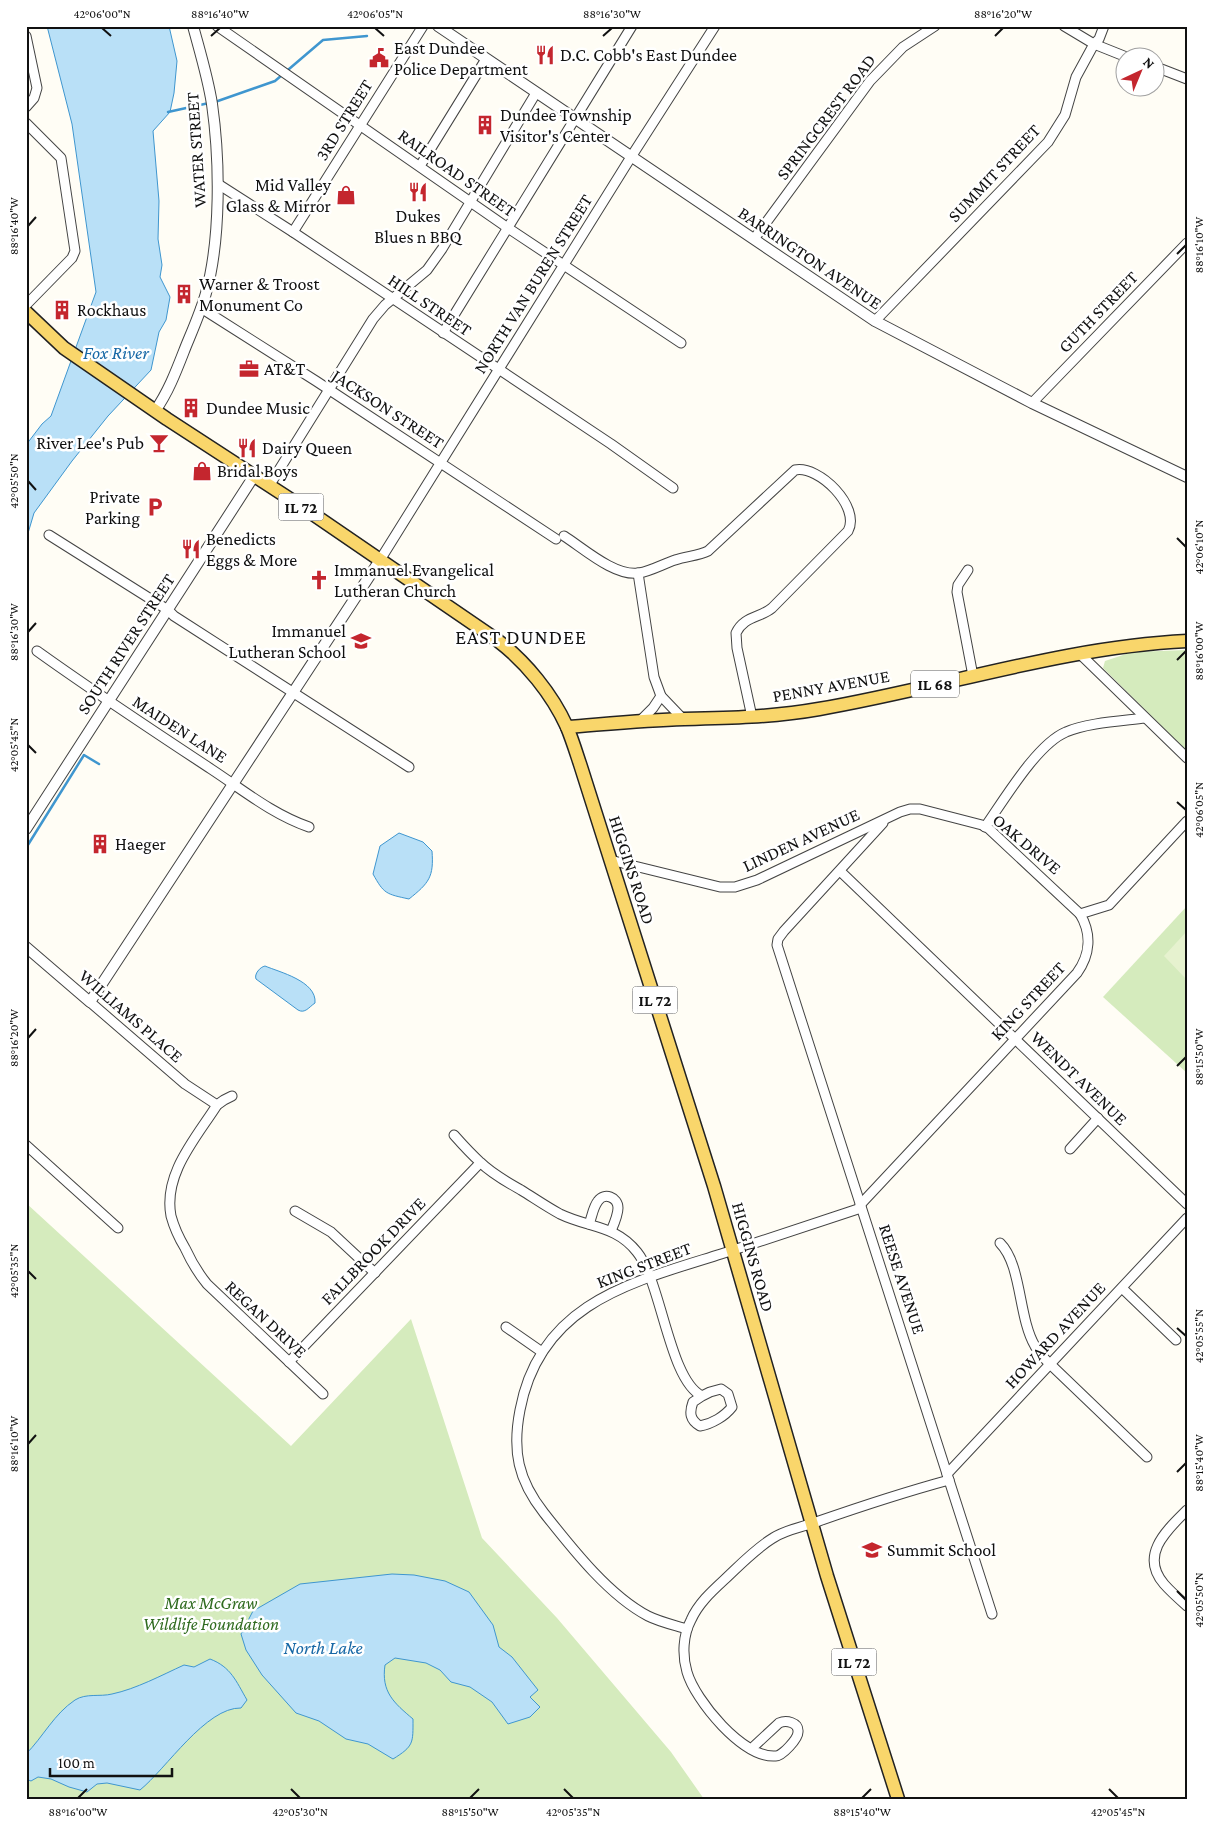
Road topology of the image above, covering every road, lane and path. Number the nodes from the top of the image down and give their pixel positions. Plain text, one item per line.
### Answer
1 (193, 26) edge
2 (217, 26) edge
3 (423, 26) edge
4 (438, 26) edge
5 (632, 26) edge
6 (715, 26) edge
7 (935, 26) edge
8 (1064, 26) edge
9 (1104, 26) edge
10 (26, 36) edge
11 (1094, 44) junction
12 (1116, 53) edge
13 (486, 60) junction
14 (1166, 71) edge
15 (1187, 78) edge
16 (536, 93) junction
17 (26, 107) edge
18 (575, 119) junction
19 (26, 123) edge
20 (360, 125) junction
21 (631, 157) junction
22 (420, 166) junction
23 (218, 184) junction
24 (470, 202) junction
25 (508, 228) junction
26 (293, 232) junction
27 (754, 239) junction
28 (1187, 243) edge
29 (563, 265) junction
30 (392, 299) junction
31 (26, 305) edge
32 (201, 308) junction
33 (26, 312) edge
34 (875, 321) junction
35 (442, 333) junction
36 (681, 344) dead end
37 (499, 370) junction
38 (328, 390) junction
39 (1032, 403) junction
40 (156, 411) junction
41 (441, 463) junction
42 (254, 476) junction
43 (1187, 477) edge
44 (269, 486) junction
45 (673, 488) dead end
46 (49, 535) dead end
47 (380, 560) junction
48 (968, 570) dead end
49 (638, 573) junction
50 (168, 610) junction
51 (1187, 641) edge
52 (37, 651) dead end
53 (1079, 654) junction
54 (973, 676) junction
55 (293, 693) junction
56 (661, 696) junction
57 (108, 702) junction
58 (752, 717) junction
59 (1145, 718) junction
60 (683, 719) junction
61 (639, 722) junction
62 (567, 727) junction
63 (1187, 758) edge
64 (409, 767) dead end
65 (233, 784) junction
66 (887, 819) junction
67 (1187, 821) edge
68 (309, 827) dead end
69 (985, 827) junction
70 (26, 829) edge
71 (610, 860) junction
72 (840, 871) junction
73 (1080, 914) junction
74 (26, 947) edge
75 (90, 1002) junction
76 (1015, 1039) junction
77 (232, 1096) dead end
78 (217, 1106) junction
79 (1098, 1118) junction
80 (454, 1135) dead end
81 (26, 1145) edge
82 (1070, 1148) dead end
83 (480, 1163) junction
84 (1187, 1204) edge
85 (861, 1206) junction
86 (294, 1211) dead end
87 (1187, 1218) edge
88 (589, 1224) junction
89 (118, 1228) dead end
90 (611, 1231) junction
91 (1000, 1243) dead end
92 (733, 1250) junction
93 (375, 1273) junction
94 (649, 1276) junction
95 (1122, 1288) junction
96 (506, 1327) dead end
97 (1176, 1340) dead end
98 (542, 1352) junction
99 (289, 1362) junction
100 (1050, 1364) junction
101 (322, 1394) dead end
102 (702, 1396) junction
103 (1147, 1457) dead end
104 (948, 1477) junction
105 (1187, 1510) edge
106 (812, 1524) junction
107 (1187, 1606) edge
108 (992, 1614) dead end
109 (687, 1629) junction
110 (751, 1749) junction
111 (898, 1799) edge

1 - 23 street, WATER STREET
2 - 20 street, RAILROAD STREET
3 - 20 street, 3RD STREET
4 - 13 street, BARRINGTON AVENUE
5 - 18 street
6 - 21 street, NORTH VAN BUREN STREET
7 - 27 street, SPRINGCREST ROAD
8 - 11 street
9 - 11 street, SUMMIT STREET
10 - 17 street
11 - 12 street
11 - 34 street, SUMMIT STREET
13 - 16 street, BARRINGTON AVENUE
13 - 22 street
14 - 15 street
16 - 18 street, BARRINGTON AVENUE
16 - 24 street
18 - 21 street, BARRINGTON AVENUE
18 - 25 street
19 - 31 street
20 - 22 street, RAILROAD STREET
20 - 26 street, 3RD STREET
21 - 27 street, BARRINGTON AVENUE
21 - 29 street, NORTH VAN BUREN STREET
22 - 24 street, RAILROAD STREET
23 - 26 street, HILL STREET
23 - 32 street, WATER STREET
24 - 25 street, RAILROAD STREET
24 - 30 street
25 - 29 street, RAILROAD STREET
25 - 35 street
26 - 30 street, HILL STREET
27 - 34 street, BARRINGTON AVENUE
28 - 39 street, GUTH STREET
29 - 36 street, RAILROAD STREET
29 - 37 street, NORTH VAN BUREN STREET
30 - 35 street, HILL STREET
30 - 38 street
32 - 38 street, JACKSON STREET
32 - 40 street, WATER STREET
33 - 40 main road, IL 72
34 - 39 street, BARRINGTON AVENUE
35 - 37 street, HILL STREET
37 - 41 street, NORTH VAN BUREN STREET
37 - 45 street, HILL STREET
38 - 41 street, JACKSON STREET
38 - 44 street
39 - 43 street, BARRINGTON AVENUE
40 - 42 main road, IL 72
41 - 47 street, NORTH VAN BUREN STREET
41 - 49 street, JACKSON STREET
42 - 44 main road, IL 72
42 - 50 street, SOUTH RIVER STREET
44 - 47 main road, IL 72
46 - 50 street
47 - 55 street
47 - 62 main road, IL 72
48 - 54 street
49 - 56 street
49 - 58 street
50 - 55 street
50 - 57 street, SOUTH RIVER STREET
51 - 53 main road, PENNY AVENUE / IL 68
52 - 57 street, MAIDEN LANE
53 - 54 main road, PENNY AVENUE / IL 68
53 - 59 street
54 - 58 main road, PENNY AVENUE / IL 68
55 - 64 street
55 - 65 street
56 - 60 street
56 - 61 street
57 - 65 street, MAIDEN LANE
57 - 70 street, SOUTH RIVER STREET
58 - 60 main road, PENNY AVENUE / IL 68
59 - 63 street
59 - 69 street
60 - 61 main road, PENNY AVENUE / IL 68
61 - 62 main road, PENNY AVENUE / IL 68
62 - 71 main road, HIGGINS ROAD / IL 72
65 - 68 street, MAIDEN LANE
65 - 75 street
66 - 69 street, OAK DRIVE
66 - 71 street, LINDEN AVENUE
66 - 72 street
67 - 73 street
69 - 73 street, OAK DRIVE
71 - 92 main road, HIGGINS ROAD / IL 72
72 - 76 street, WENDT AVENUE
72 - 85 street, REESE AVENUE
73 - 76 street, KING STREET
74 - 75 street, WILLIAMS PLACE
75 - 78 street, WILLIAMS PLACE
76 - 79 street, WENDT AVENUE
76 - 85 street, KING STREET
77 - 78 street
78 - 99 street, REGAN DRIVE
79 - 82 street
79 - 84 street, WENDT AVENUE
80 - 83 street
81 - 89 street
83 - 88 street
83 - 93 street, FALLBROOK DRIVE
85 - 92 street, KING STREET
85 - 104 street, REESE AVENUE
86 - 93 street
87 - 95 street, HOWARD AVENUE
88 - 90 street
88 - 90 street
90 - 94 street
91 - 100 street
92 - 94 street, KING STREET
92 - 106 main road, HIGGINS ROAD / IL 72
93 - 99 street, FALLBROOK DRIVE
94 - 98 street, KING STREET
94 - 102 street
95 - 97 street
95 - 100 street, HOWARD AVENUE
96 - 98 street
98 - 109 street, KING STREET
99 - 101 street, REGAN DRIVE
100 - 103 street
100 - 104 street, HOWARD AVENUE
102 - 102 street
104 - 106 street
104 - 108 street, REESE AVENUE
105 - 107 street
106 - 109 street
106 - 111 main road, HIGGINS ROAD / IL 72
109 - 110 street
110 - 110 street

